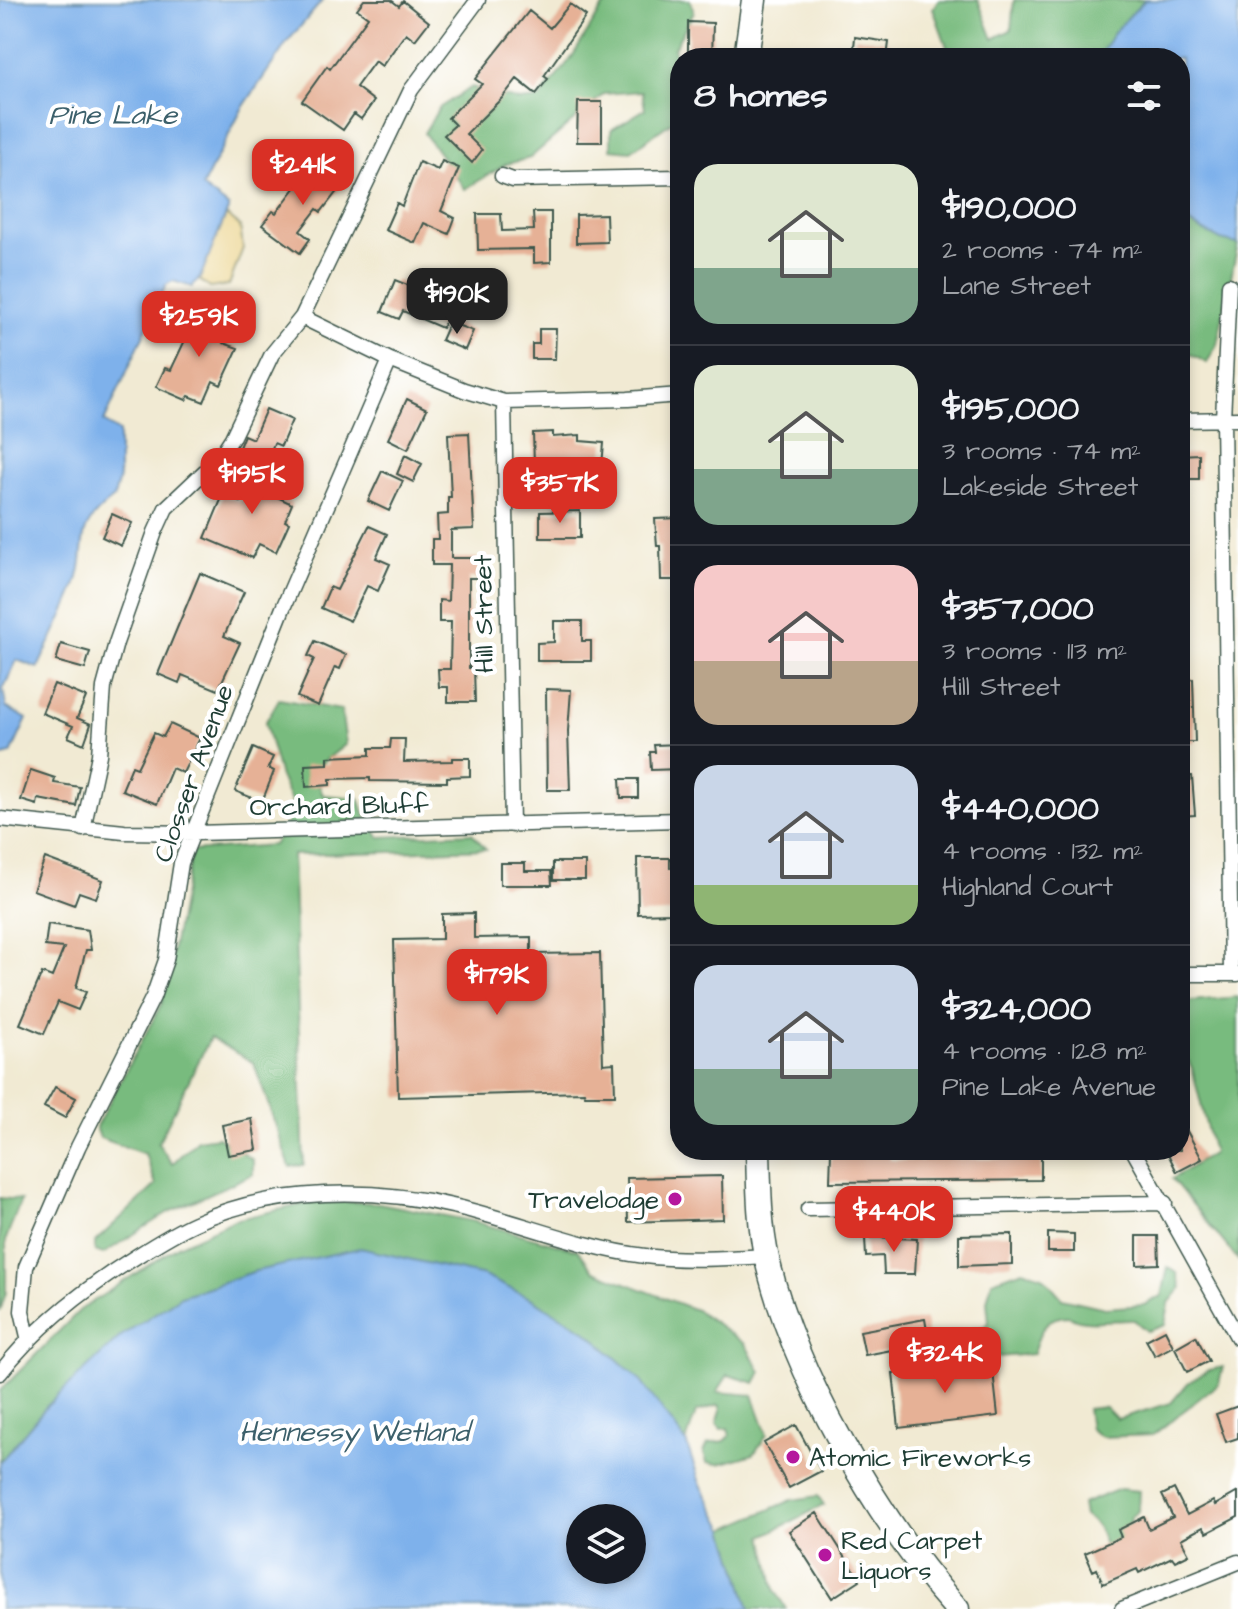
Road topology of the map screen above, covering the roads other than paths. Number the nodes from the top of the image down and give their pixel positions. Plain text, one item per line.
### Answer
1 (478, 0) edge
2 (754, 0) edge
3 (747, 48) edge
4 (502, 176) dead end
5 (670, 177) edge
6 (1229, 285) dead end
7 (302, 317) junction
8 (390, 360) junction
9 (670, 396) edge
10 (504, 402) junction
11 (1231, 419) edge
12 (1190, 420) edge
13 (0, 819) edge
14 (670, 820) edge
15 (512, 825) junction
16 (83, 829) junction
17 (195, 833) junction
18 (1190, 974) edge
19 (1234, 974) edge
20 (759, 1160) edge
21 (1139, 1160) edge
22 (1165, 1203) junction
23 (808, 1209) dead end
24 (766, 1256) junction
25 (1238, 1338) edge
26 (29, 1341) junction
27 (0, 1373) edge
28 (1238, 1562) edge
29 (957, 1609) edge
30 (1122, 1609) edge

1 - 7 street
2 - 3 main road
4 - 5 street
6 - 11 street
7 - 8 street
7 - 16 street
8 - 10 street
8 - 17 street, Closser Avenue
9 - 10 street
10 - 15 street, Hill Street
11 - 12 street
11 - 19 street
13 - 16 street, Orchard Bluff
14 - 15 street, Orchard Bluff
15 - 17 street, Orchard Bluff
16 - 17 street, Orchard Bluff
17 - 26 street, Closser Avenue
18 - 19 street
20 - 24 main road
21 - 22 street
22 - 23 street
22 - 25 street
24 - 26 street
24 - 29 main road
26 - 27 street
28 - 30 street

